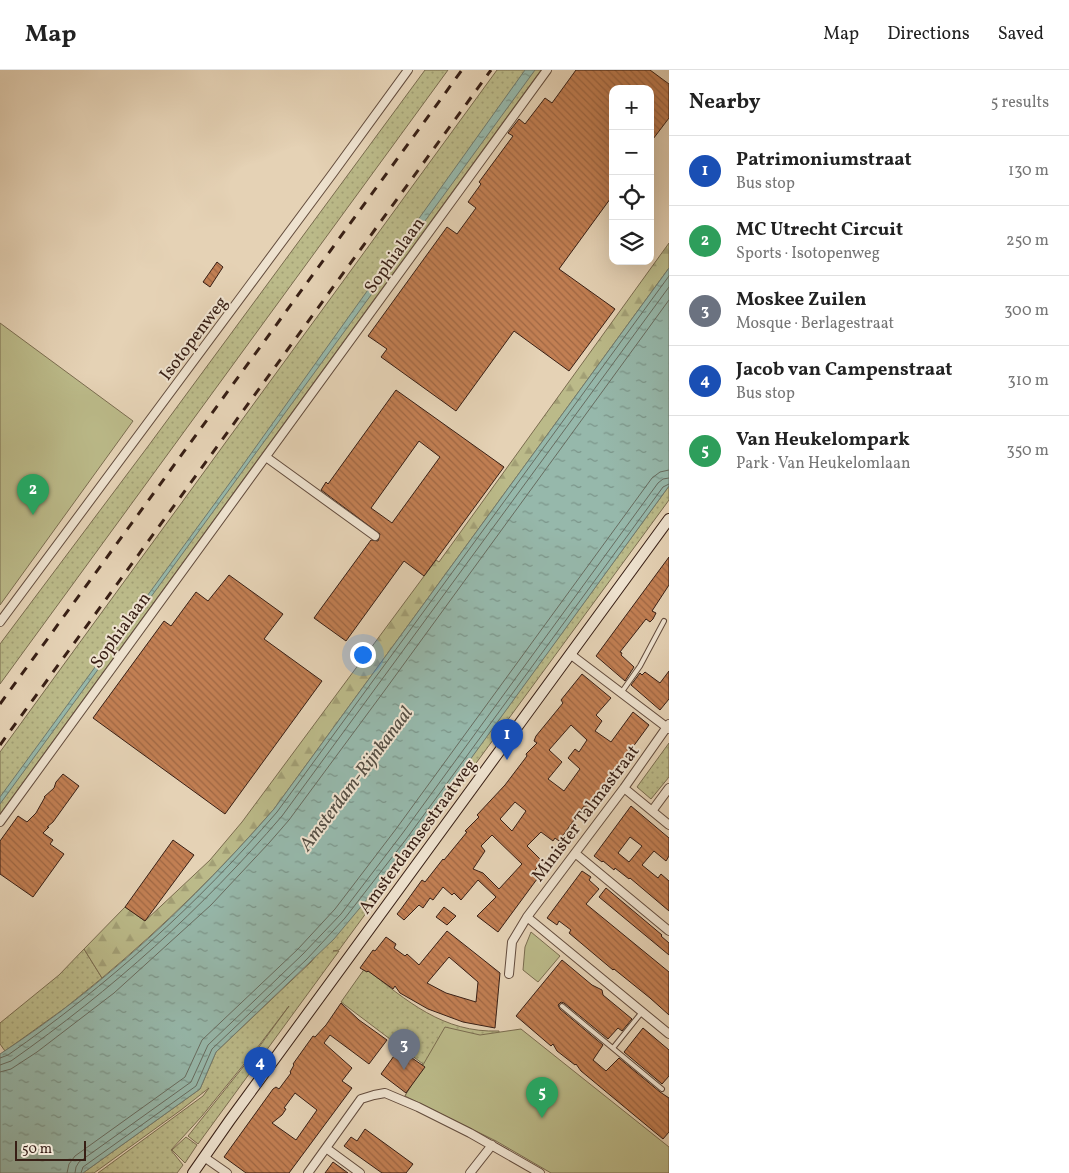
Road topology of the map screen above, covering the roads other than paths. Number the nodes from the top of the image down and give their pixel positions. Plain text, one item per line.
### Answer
1 (408, 70) edge
2 (547, 70) edge
3 (266, 457) junction
4 (669, 519) edge
5 (375, 536) dead end
6 (664, 621) dead end
7 (0, 622) edge
8 (570, 654) junction
9 (621, 693) junction
10 (668, 727) edge
11 (624, 788) junction
12 (669, 788) edge
13 (652, 811) junction
14 (0, 822) edge
15 (669, 825) edge
16 (575, 853) junction
17 (527, 917) junction
18 (669, 931) edge
19 (509, 974) dead end
20 (562, 1006) dead end
21 (642, 1012) junction
22 (669, 1034) edge
23 (613, 1048) junction
24 (662, 1088) dead end
25 (492, 1145) junction
26 (326, 1148) junction
27 (204, 1157) junction
28 (193, 1173) edge
29 (227, 1173) edge
30 (308, 1173) edge
31 (360, 1173) edge
32 (470, 1173) edge
33 (540, 1173) edge

1 - 7 street, Isotopenweg
2 - 3 street, Sophialaan
3 - 5 street
3 - 14 street, Sophialaan
4 - 8 main road, Amsterdamsestraatweg
6 - 9 lane
8 - 9 street
8 - 27 main road, Amsterdamsestraatweg
9 - 10 street
10 - 11 street, Minister Talmastraat
11 - 13 street
11 - 16 street, Minister Talmastraat
12 - 13 street
13 - 15 street
16 - 17 street, Minister Talmastraat
16 - 18 street
17 - 19 street, Minister Talmastraat
17 - 21 street
20 - 23 lane
21 - 22 street
21 - 23 lane
23 - 24 lane
25 - 26 street
25 - 32 street
25 - 33 street
26 - 30 street
26 - 31 street
27 - 28 main road, Amsterdamsestraatweg
27 - 29 street

